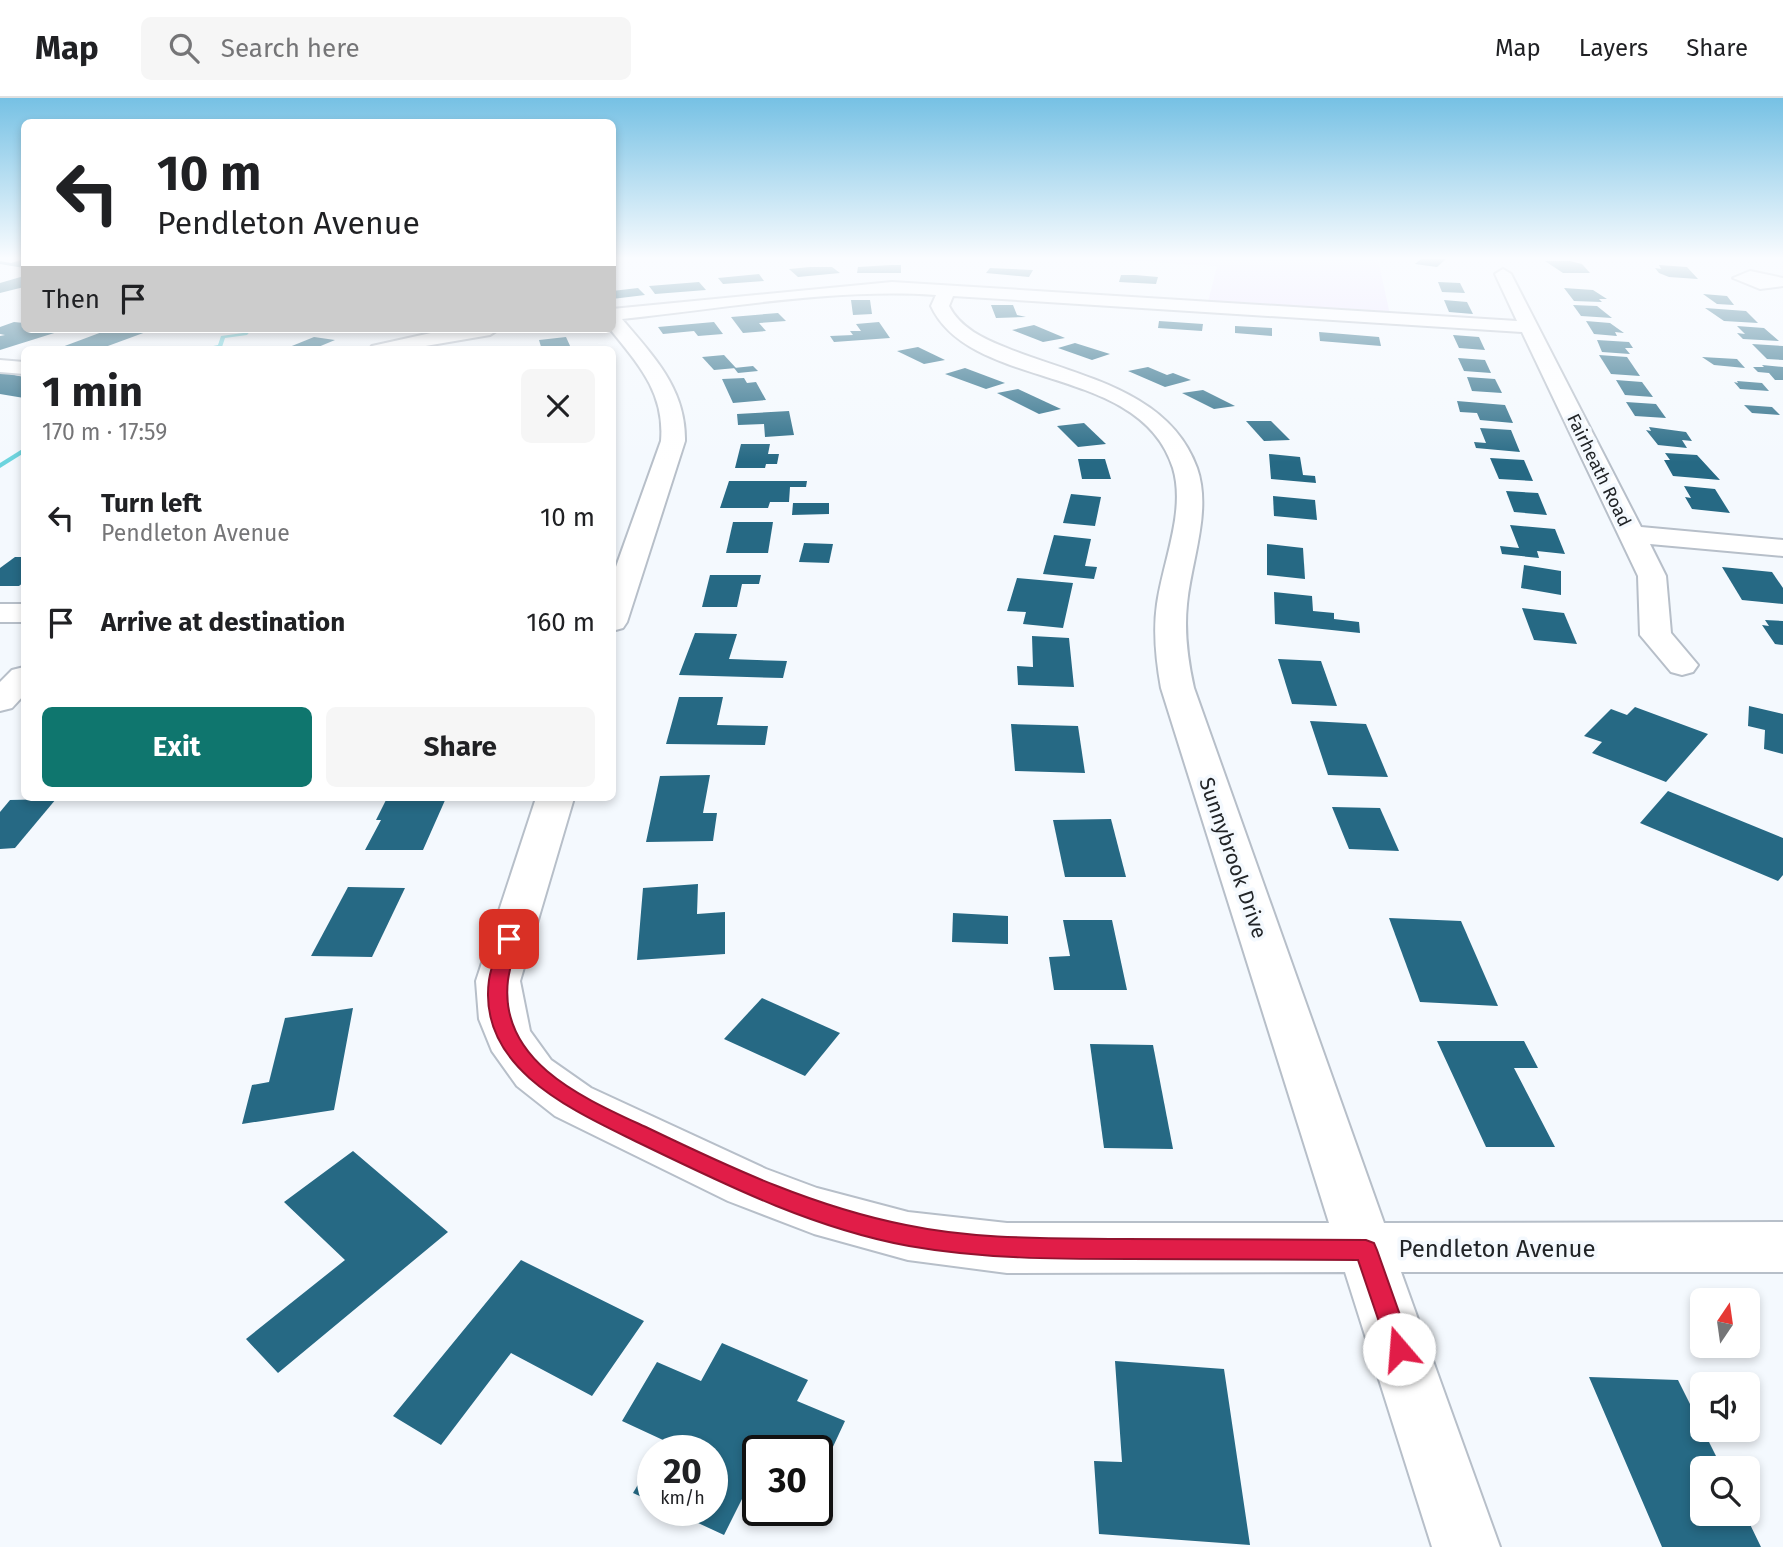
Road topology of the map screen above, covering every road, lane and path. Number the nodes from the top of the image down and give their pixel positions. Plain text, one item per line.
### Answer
1 (620, 327) edge
2 (953, 327) edge
3 (1523, 327) edge
4 (1529, 327) joint
5 (462, 333) edge
6 (395, 346) edge
7 (0, 366) edge
8 (21, 368) edge
9 (1631, 534) junction
10 (1783, 548) edge
11 (616, 607) edge
12 (21, 612) edge
13 (0, 613) edge
14 (1682, 665) dead end
15 (21, 680) edge
16 (0, 701) edge
17 (554, 801) edge
18 (1783, 1247) edge
19 (1366, 1250) junction
20 (1466, 1547) edge

1 - 11 street
2 - 19 street, Sunnybrook Drive
3 - 4 street
4 - 9 street, Fairheath Road
5 - 6 street
7 - 8 street
9 - 10 street
9 - 14 street, Fairheath Road
12 - 13 street
15 - 16 street
17 - 19 street, Pendleton Avenue
18 - 19 street, Pendleton Avenue
19 - 20 street, Sunnybrook Drive

